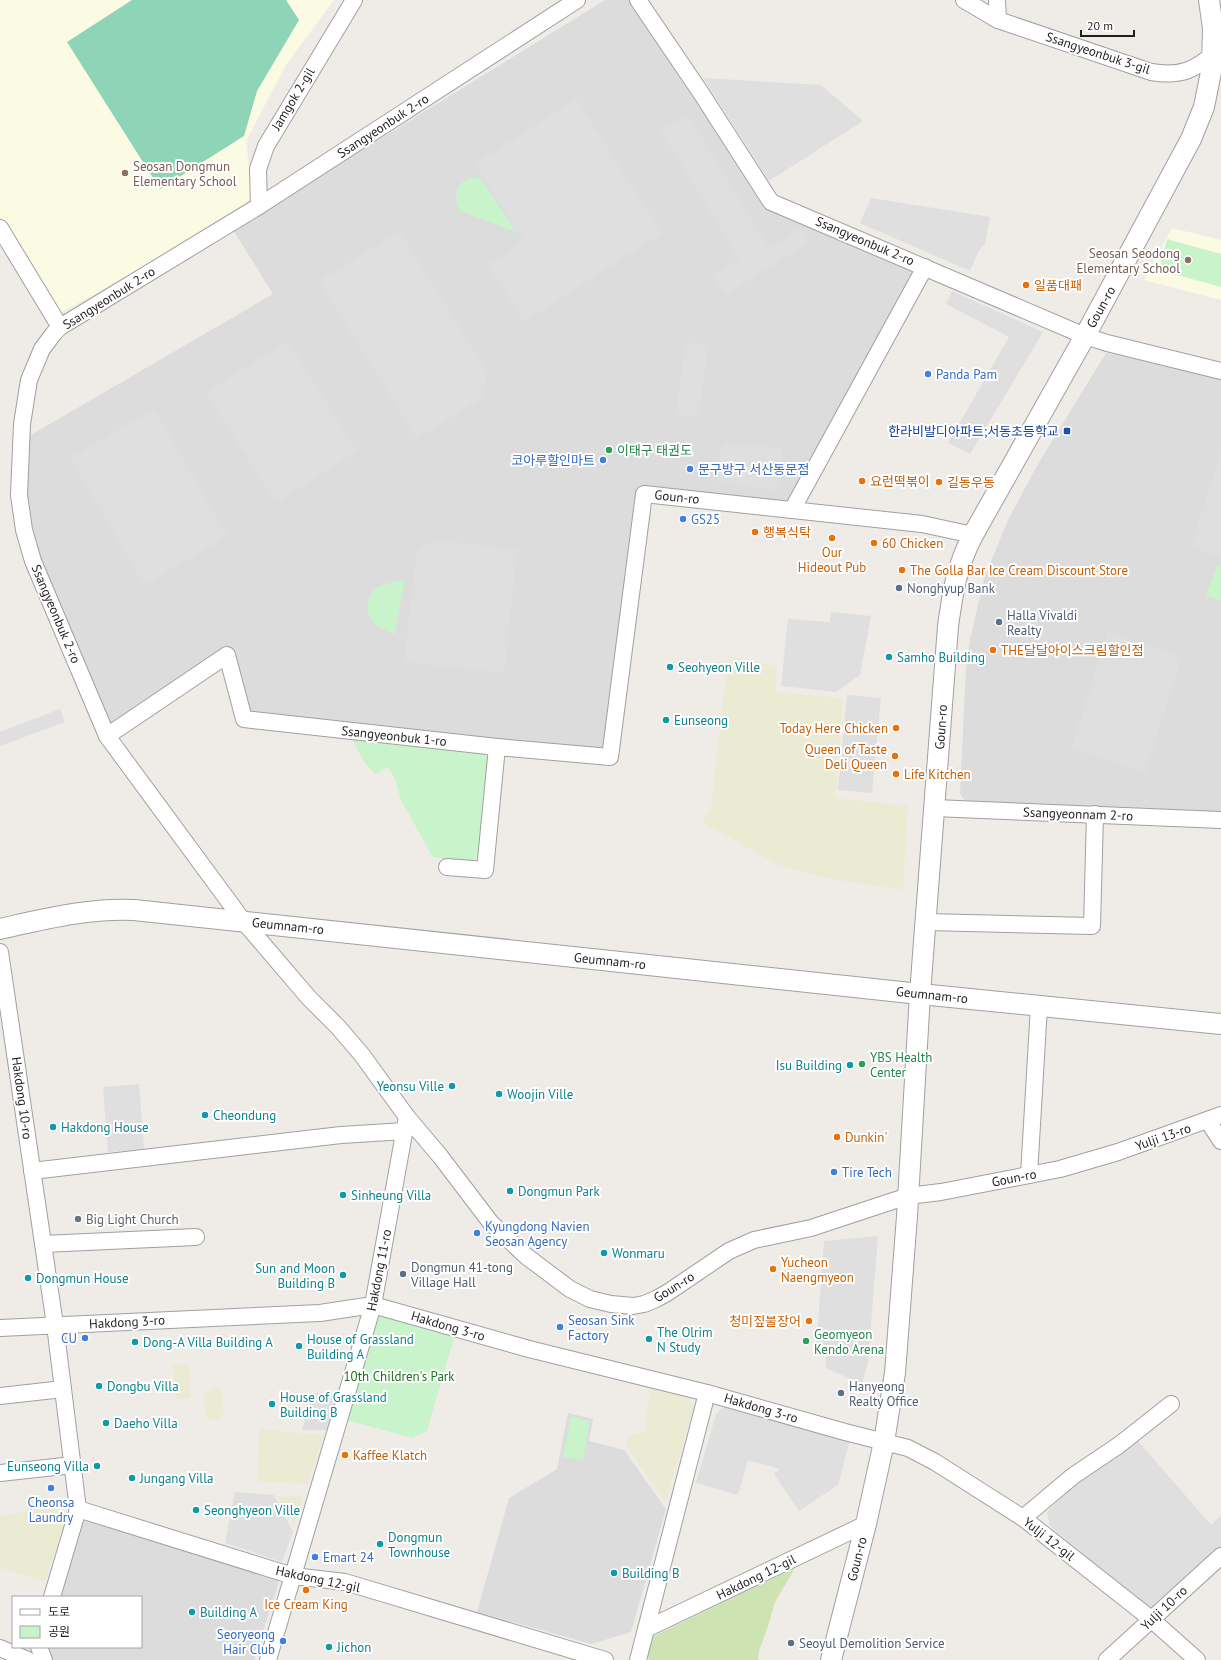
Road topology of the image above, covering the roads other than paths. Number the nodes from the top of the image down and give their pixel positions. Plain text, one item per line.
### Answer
1 (354, 0) edge
2 (577, 0) edge
3 (638, 0) edge
4 (964, 0) edge
5 (997, 0) edge
6 (1209, 0) edge
7 (998, 20) junction
8 (1217, 52) edge
9 (259, 206) junction
10 (0, 228) edge
11 (925, 267) junction
12 (60, 327) junction
13 (1085, 336) junction
14 (1221, 371) edge
15 (792, 510) junction
16 (973, 536) junction
17 (107, 736) junction
18 (497, 747) junction
19 (610, 757) joint
20 (934, 808) junction
21 (1095, 814) junction
22 (1221, 820) edge
23 (447, 867) dead end
24 (244, 922) junction
25 (926, 922) junction
26 (0, 929) edge
27 (0, 952) edge
28 (920, 994) junction
29 (4, 1003) edge
30 (1039, 1006) junction
31 (1221, 1024) edge
32 (1214, 1118) edge
33 (406, 1124) junction
34 (1221, 1141) edge
35 (1118, 1152) joint
36 (32, 1171) junction
37 (1029, 1175) junction
38 (908, 1196) junction
39 (196, 1237) dead end
40 (43, 1244) junction
41 (373, 1305) junction
42 (55, 1325) junction
43 (0, 1328) edge
44 (64, 1389) junction
45 (708, 1393) junction
46 (0, 1396) edge
47 (1171, 1404) dead end
48 (884, 1442) junction
49 (73, 1465) junction
50 (0, 1473) edge
51 (78, 1510) junction
52 (1023, 1518) junction
53 (866, 1524) junction
54 (1221, 1556) edge
55 (293, 1576) junction
56 (52, 1596) edge
57 (1151, 1619) junction
58 (646, 1629) junction
59 (0, 1648) edge
60 (38, 1656) edge
61 (268, 1660) edge
62 (605, 1660) edge
63 (638, 1660) edge
64 (831, 1660) edge
65 (1107, 1660) edge
66 (1197, 1660) edge

1 - 9 street, Jamgok 2-gil
2 - 9 street, Ssangyeonbuk 2-ro
3 - 11 street, Ssangyeonbuk 2-ro
4 - 7 street, Ssangyeonbuk 3-gil
5 - 7 street
6 - 8 street, Goun-ro
7 - 8 street, Ssangyeonbuk 3-gil
8 - 13 street, Goun-ro
9 - 12 street, Ssangyeonbuk 2-ro
10 - 12 street
11 - 13 street
11 - 15 street, Ssangyeonbuk 2-ro
12 - 17 street, Ssangyeonbuk 2-ro
13 - 14 street
13 - 16 street, Goun-ro
15 - 16 street, Goun-ro
15 - 19 street, Goun-ro
16 - 20 street, Goun-ro
17 - 18 street, Ssangyeonbuk 1-ro
17 - 24 street, Ssangyeonbuk 2-ro
18 - 19 street, Ssangyeonbuk 1-ro
18 - 23 street
20 - 21 street, Ssangyeonnam 2-ro
20 - 25 street, Goun-ro
21 - 22 street, Ssangyeonnam 2-ro
21 - 25 street
24 - 26 street, Geumnam-ro
24 - 28 street, Geumnam-ro
24 - 33 street
25 - 28 street, Goun-ro
27 - 29 street, Hakdong 10-ro
28 - 30 street, Geumnam-ro
28 - 38 street, Goun-ro
29 - 36 street, Hakdong 10-ro
30 - 31 street, Geumnam-ro
30 - 37 street
32 - 34 street, Yulji 13-ro
32 - 35 street, Yulji 13-ro
33 - 36 street
33 - 38 street, Goun-ro
33 - 41 street, Hakdong 11-ro
35 - 37 street, Goun-ro
36 - 40 street, Hakdong 10-ro
37 - 38 street, Goun-ro
38 - 48 street, Goun-ro
39 - 40 street
40 - 42 street, Hakdong 10-ro
41 - 42 street, Hakdong 3-ro
41 - 45 street, Hakdong 3-ro
41 - 55 street, Hakdong 11-ro
42 - 43 street, Hakdong 3-ro
42 - 44 street, Hakdong 10-ro
44 - 46 street
44 - 49 street, Hakdong 10-ro
45 - 48 street, Hakdong 3-ro
45 - 58 street
47 - 52 street
48 - 52 street, Yulji 12-gil
48 - 53 street, Goun-ro
49 - 50 street
49 - 51 street, Hakdong 10-ro
51 - 55 street, Hakdong 12-gil
51 - 56 street, Hakdong 10-ro
52 - 57 street, Yulji 12-gil
53 - 58 street, Hakdong 12-gil
53 - 64 street, Goun-ro
54 - 57 street, Yulji 10-ro
55 - 61 street, Hakdong 11-ro
55 - 62 street, Hakdong 12-gil
57 - 65 street, Yulji 10-ro
57 - 66 street, Yulji 12-gil
58 - 63 street
59 - 60 street

